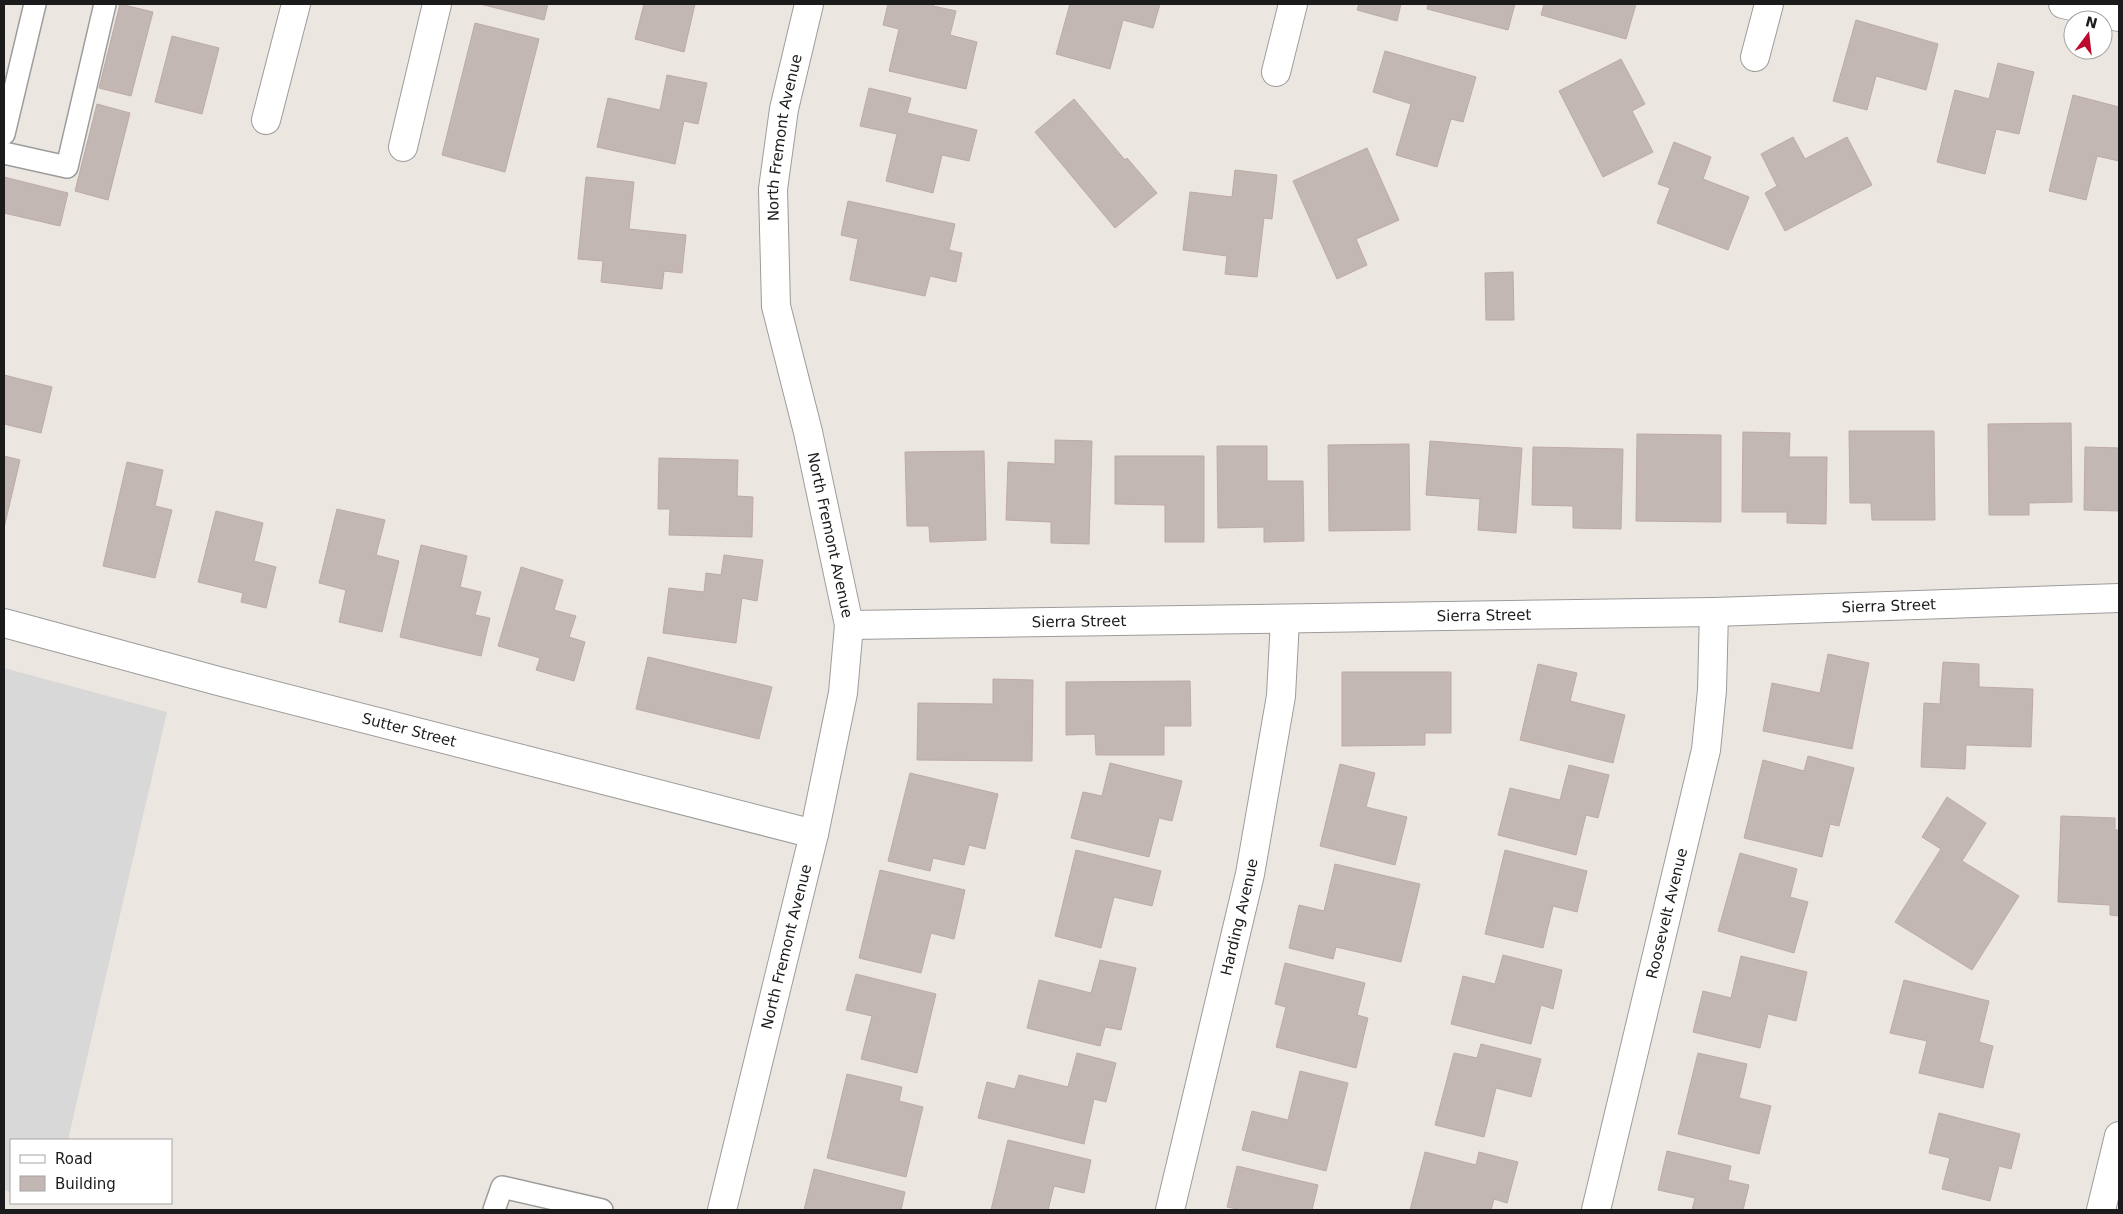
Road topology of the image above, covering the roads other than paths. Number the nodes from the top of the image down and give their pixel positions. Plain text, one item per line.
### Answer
1 (35, 4) edge
2 (105, 4) edge
3 (296, 4) edge
4 (437, 4) edge
5 (809, 4) edge
6 (1293, 4) edge
7 (1769, 4) edge
8 (2063, 4) edge
9 (2119, 17) edge
10 (1755, 57) dead end
11 (1276, 72) dead end
12 (266, 120) dead end
13 (4, 134) edge
14 (403, 147) dead end
15 (4, 153) edge
16 (2119, 598) edge
17 (1714, 612) junction
18 (1285, 619) junction
19 (4, 623) edge
20 (849, 626) junction
21 (814, 834) junction
22 (2119, 1136) edge
23 (494, 1210) edge
24 (602, 1210) edge
25 (722, 1210) edge
26 (1170, 1210) edge
27 (1596, 1210) edge
28 (2100, 1210) edge

1 - 13 lane
2 - 15 lane
3 - 12 street
4 - 14 street
5 - 20 street, North Fremont Avenue
6 - 11 street
7 - 10 street
8 - 9 street
16 - 17 street, Sierra Street
17 - 18 street, Sierra Street
17 - 27 street, Roosevelt Avenue
18 - 20 street, Sierra Street
18 - 26 street, Harding Avenue
19 - 21 street, Sutter Street
20 - 21 street, North Fremont Avenue
21 - 25 street, North Fremont Avenue
22 - 28 street
23 - 24 lane

